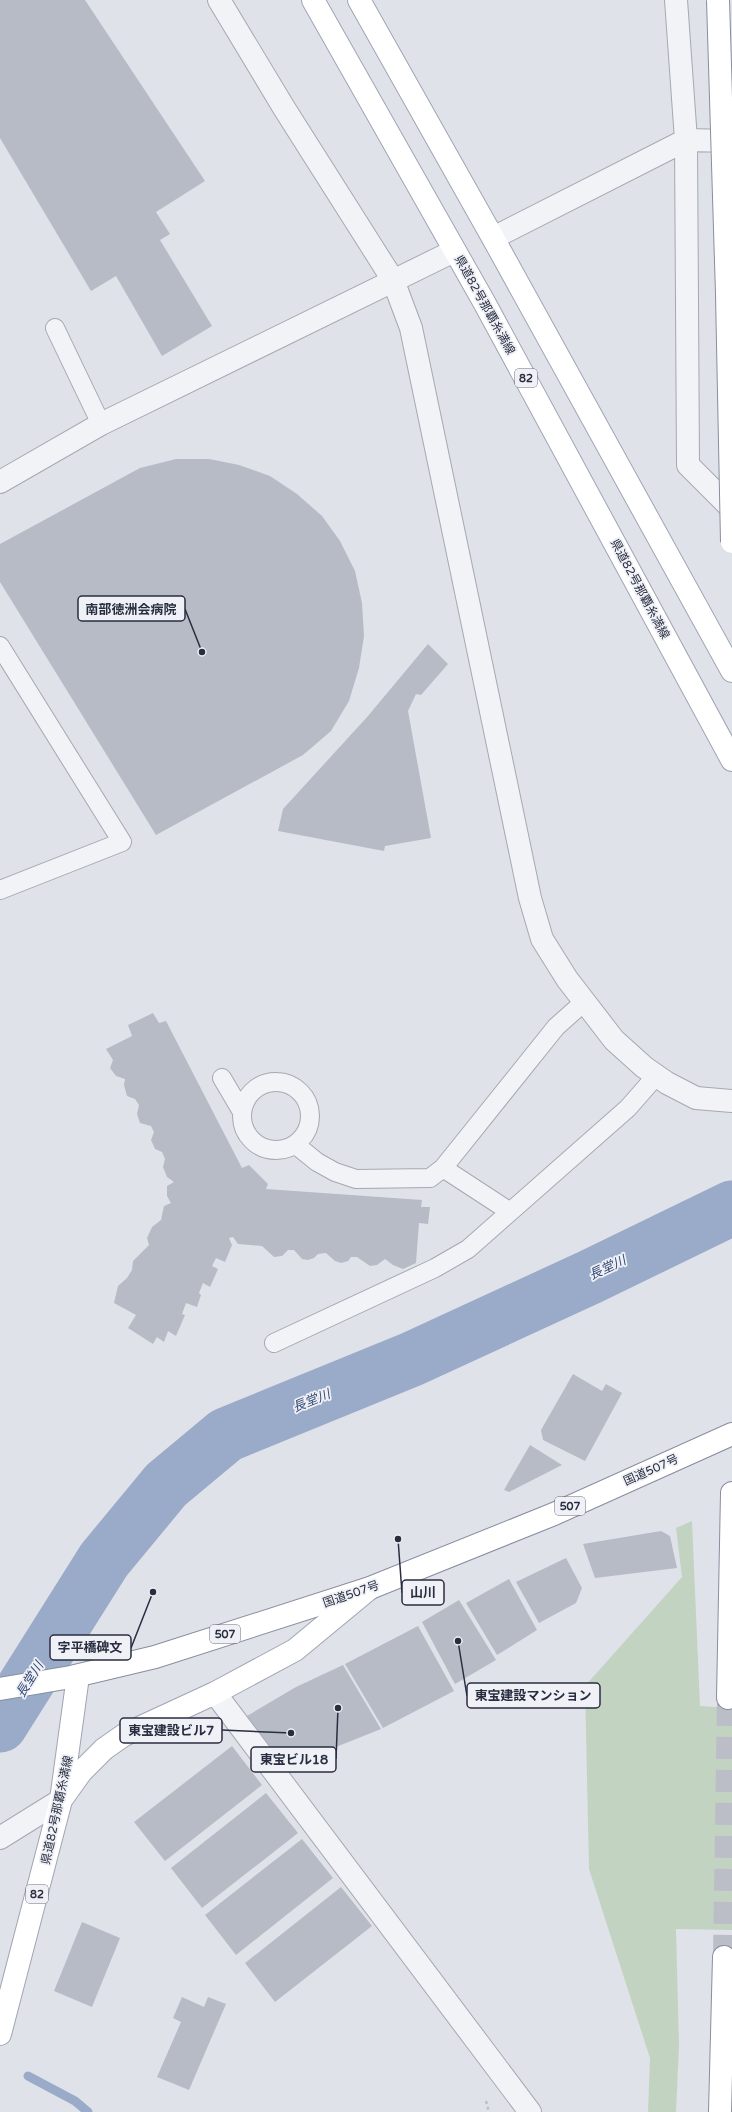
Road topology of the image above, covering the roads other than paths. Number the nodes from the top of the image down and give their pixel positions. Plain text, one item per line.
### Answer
1 (219, 0) edge
2 (313, 0) edge
3 (359, 0) edge
4 (676, 0) edge
5 (718, 0) edge
6 (686, 140) junction
7 (732, 141) edge
8 (493, 238) junction
9 (454, 251) junction
10 (393, 280) junction
11 (55, 328) dead end
12 (101, 424) junction
13 (0, 482) edge
14 (732, 508) edge
15 (732, 542) edge
16 (0, 646) edge
17 (732, 671) edge
18 (732, 760) edge
19 (0, 890) edge
20 (584, 1002) junction
21 (656, 1076) junction
22 (222, 1078) dead end
23 (732, 1101) edge
24 (242, 1112) junction
25 (296, 1145) junction
26 (442, 1168) junction
27 (509, 1210) junction
28 (274, 1343) dead end
29 (732, 1434) edge
30 (732, 1493) edge
31 (370, 1588) junction
32 (75, 1676) junction
33 (0, 1690) edge
34 (215, 1693) junction
35 (728, 1698) dead end
36 (61, 1800) junction
37 (0, 1838) edge
38 (724, 1957) tunnel mouth
39 (0, 2034) edge
40 (530, 2112) edge
41 (720, 2112) edge

1 - 10 street
2 - 9 main road, 県道82号那覇糸満線 / 82
3 - 8 main road
4 - 6 street
5 - 15 main road, bridge
6 - 7 street
6 - 8 street
6 - 14 street
8 - 17 main road
9 - 10 street
9 - 18 main road, 県道82号那覇糸満線 / 82
10 - 12 street
10 - 20 street
11 - 12 lane
12 - 13 street
16 - 19 lane
20 - 21 street
20 - 26 lane
21 - 23 street
21 - 27 lane
22 - 24 lane
24 - 25 lane
24 - 25 lane
25 - 26 lane
26 - 27 lane
27 - 28 lane
29 - 31 main road, 国道507号 / 507
30 - 35 main road
31 - 32 main road, 国道507号 / 507
31 - 34 main road
32 - 33 main road, 国道507号 / 507
32 - 36 main road, 県道82号那覇糸満線 / 82
34 - 36 main road
34 - 40 street
36 - 37 street
36 - 39 main road, 県道82号那覇糸満線 / 82
38 - 41 main road

